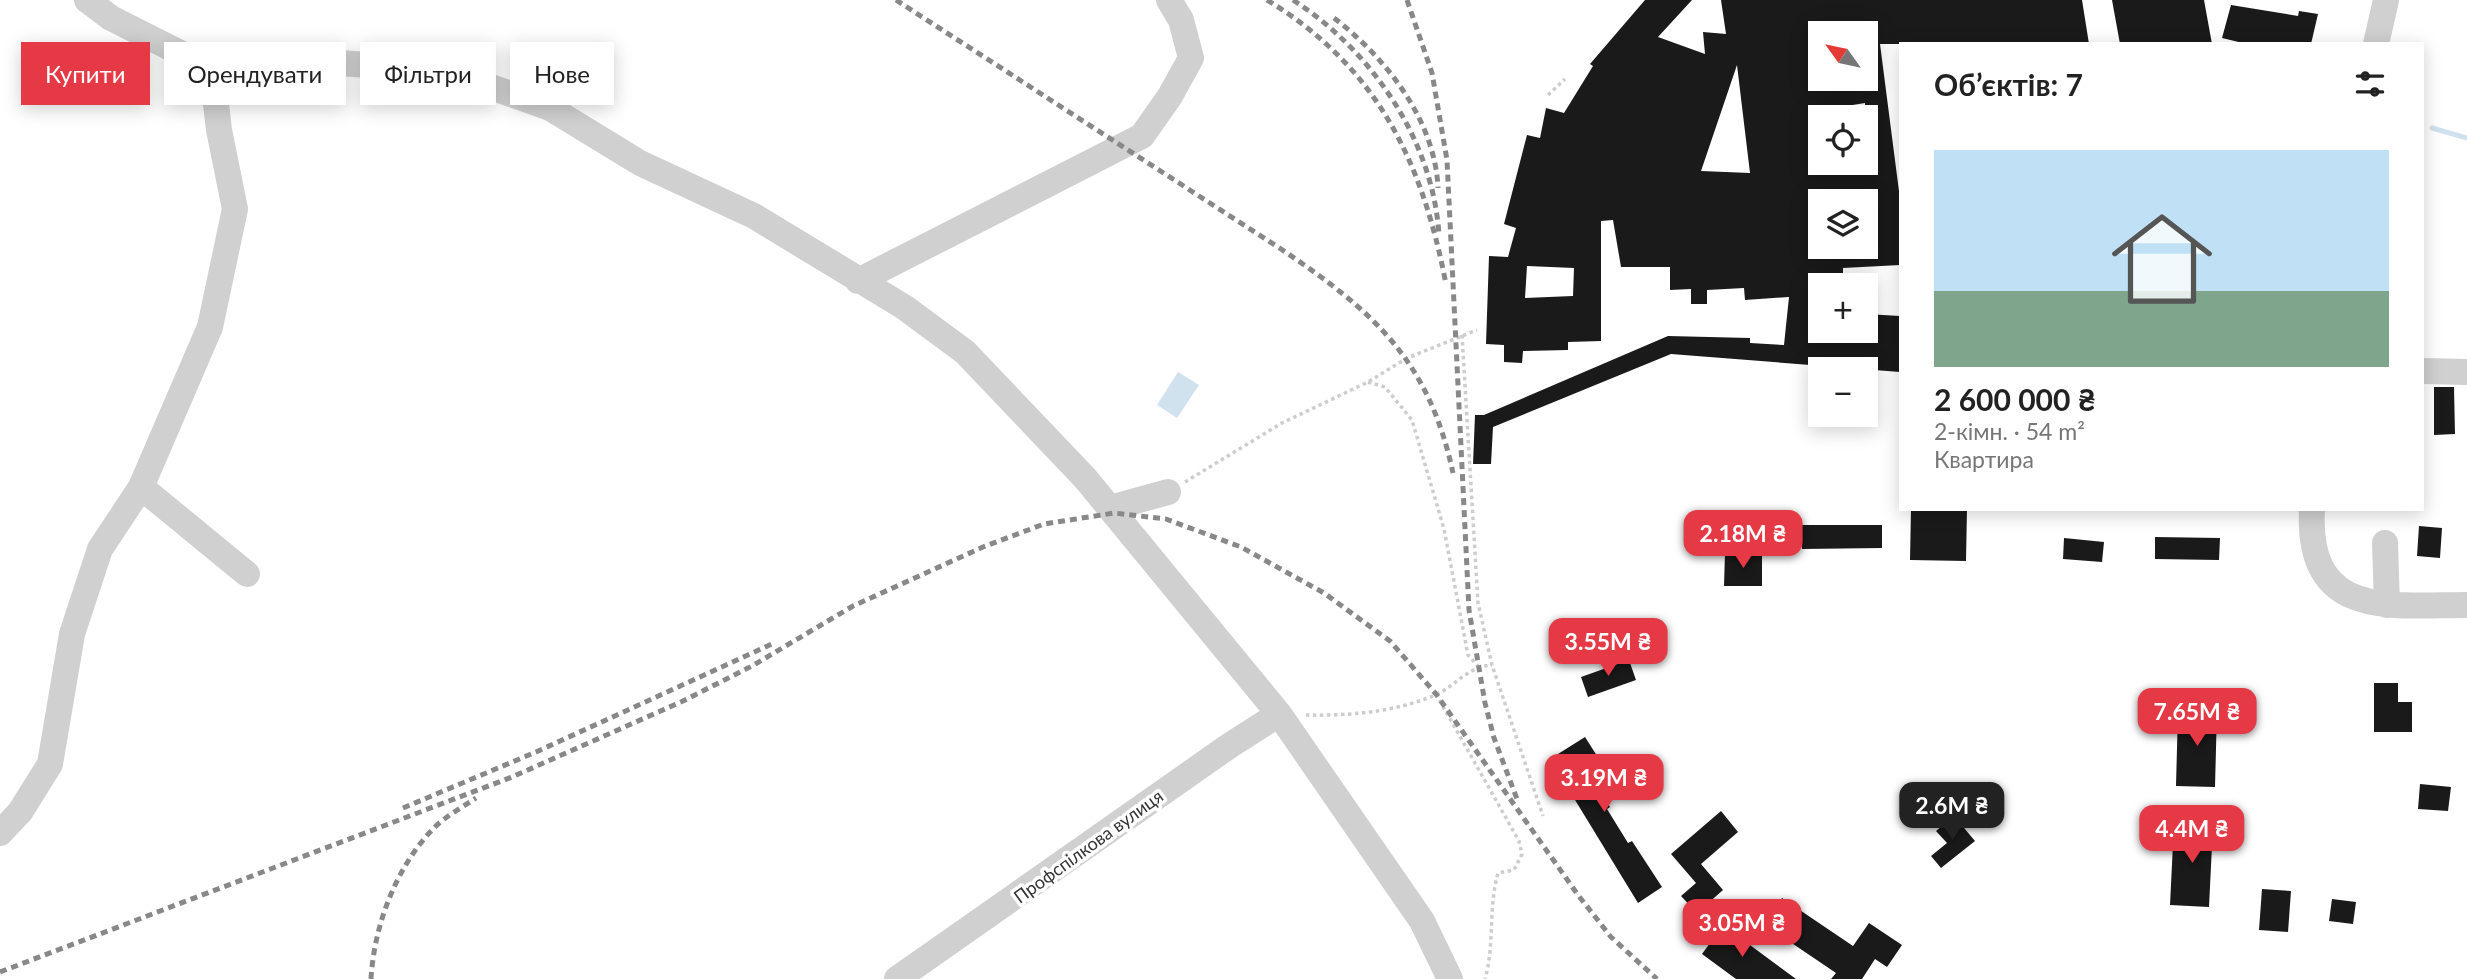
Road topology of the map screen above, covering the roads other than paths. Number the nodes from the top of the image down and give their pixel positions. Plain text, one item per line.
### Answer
1 (87, 0) edge
2 (1169, 0) edge
3 (2386, 0) edge
4 (2376, 42) edge
5 (164, 45) edge
6 (346, 64) edge
7 (216, 105) edge
8 (858, 281) junction
9 (2424, 371) edge
10 (2467, 372) edge
11 (141, 487) junction
12 (1168, 492) road end
13 (1110, 508) junction
14 (2312, 511) edge
15 (2385, 543) dead end
16 (247, 574) dead end
17 (2467, 604) edge
18 (2387, 605) junction
19 (1279, 714) junction
20 (0, 833) edge
21 (897, 979) edge
22 (1450, 979) edge

1 - 5 street
2 - 8 street
3 - 4 street
6 - 8 street
7 - 11 street
8 - 13 street
9 - 10 street
11 - 16 street
11 - 20 street
12 - 13 street
13 - 19 street
14 - 18 street
15 - 18 street
17 - 18 street
19 - 21 street, Профспілкова вулиця
19 - 22 street

